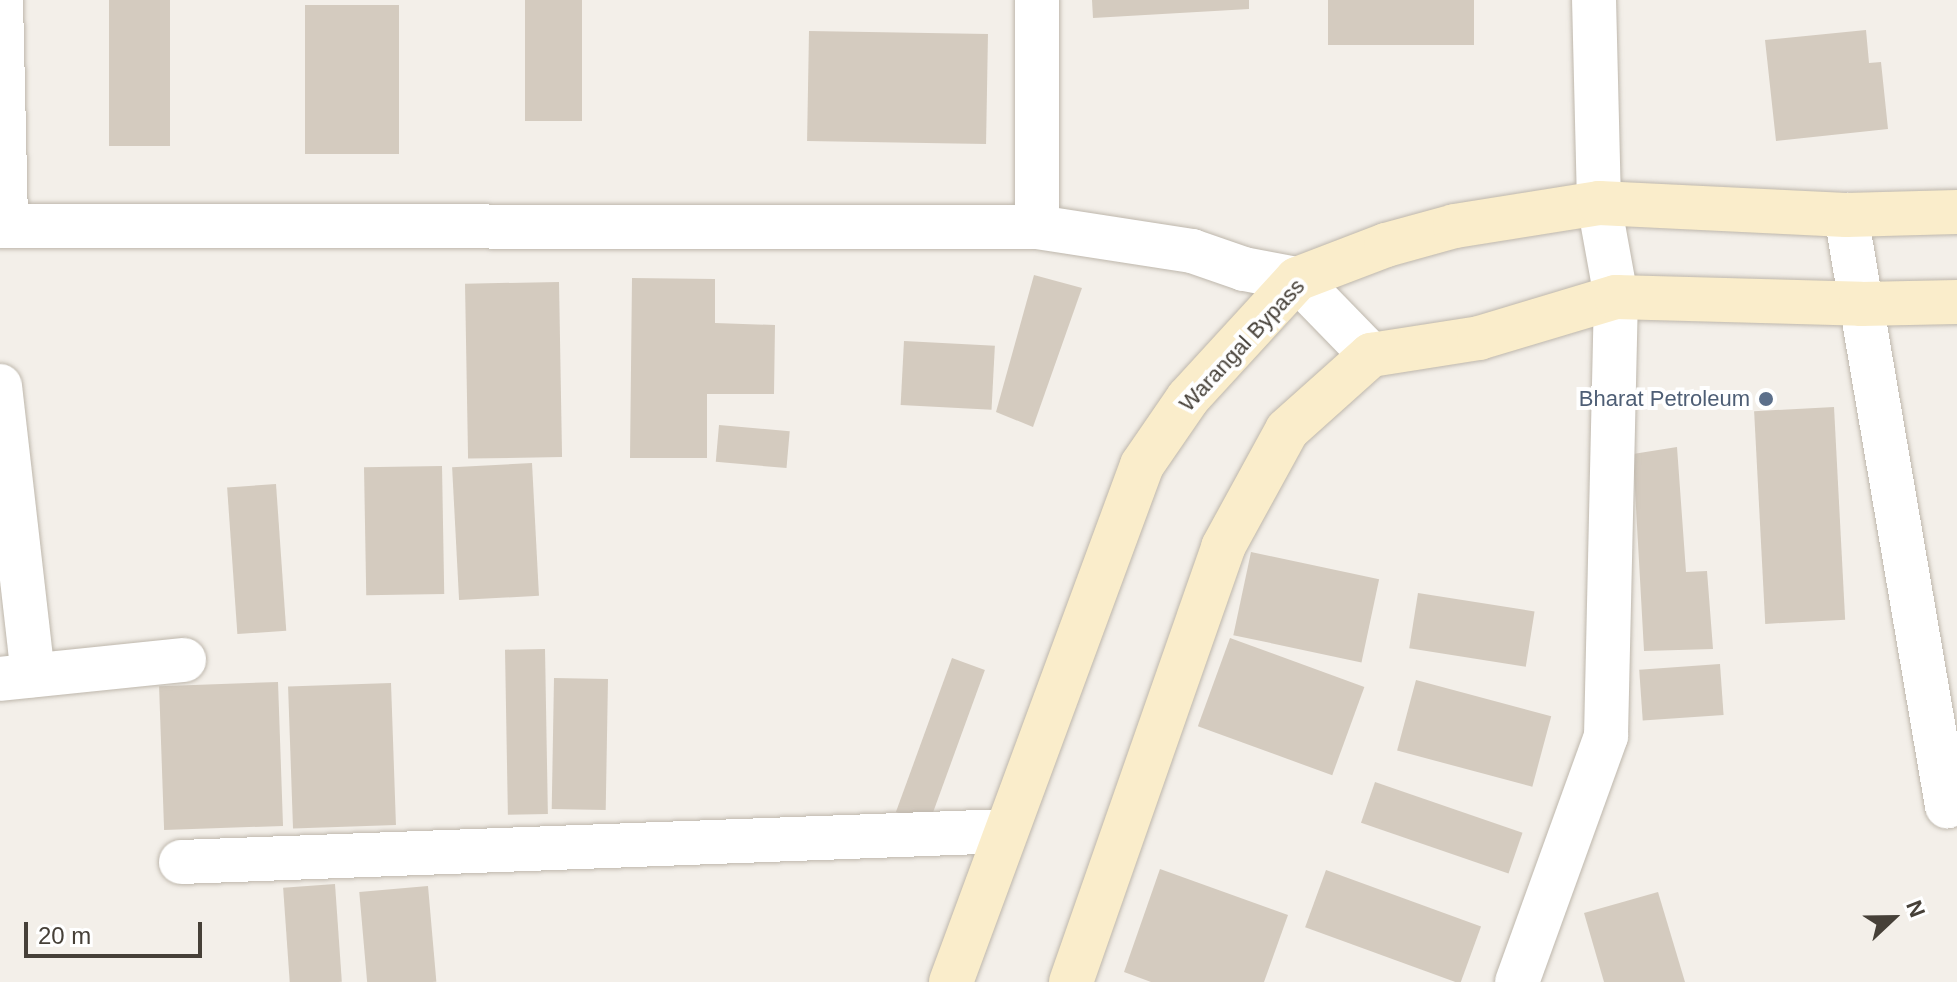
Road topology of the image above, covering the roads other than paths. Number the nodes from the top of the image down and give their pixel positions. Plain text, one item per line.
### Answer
1 (1, 0) edge
2 (1037, 0) edge
3 (1594, 0) edge
4 (1599, 203) junction
5 (1957, 212) edge
6 (1846, 215) junction
7 (3, 226) edge
8 (1037, 227) junction
9 (1297, 279) junction
10 (1616, 297) junction
11 (1957, 302) edge
12 (1861, 304) junction
13 (1371, 355) junction
14 (0, 386) edge
15 (184, 660) dead end
16 (17, 677) edge
17 (1947, 806) dead end
18 (1005, 831) junction
19 (181, 862) dead end
20 (951, 982) edge
21 (1071, 982) edge
22 (1517, 982) edge

1 - 7 street
2 - 8 street
3 - 4 street
4 - 6 main road, Warangal Bypass
4 - 9 main road, Warangal Bypass
4 - 10 street
5 - 6 main road, Warangal Bypass
6 - 12 street
7 - 8 street
8 - 9 street
9 - 13 street
9 - 18 main road, Warangal Bypass
10 - 12 main road
10 - 13 main road
10 - 22 street
11 - 12 main road
12 - 17 street
13 - 21 main road
14 - 16 street
15 - 16 street
18 - 19 street
18 - 20 main road, Warangal Bypass

